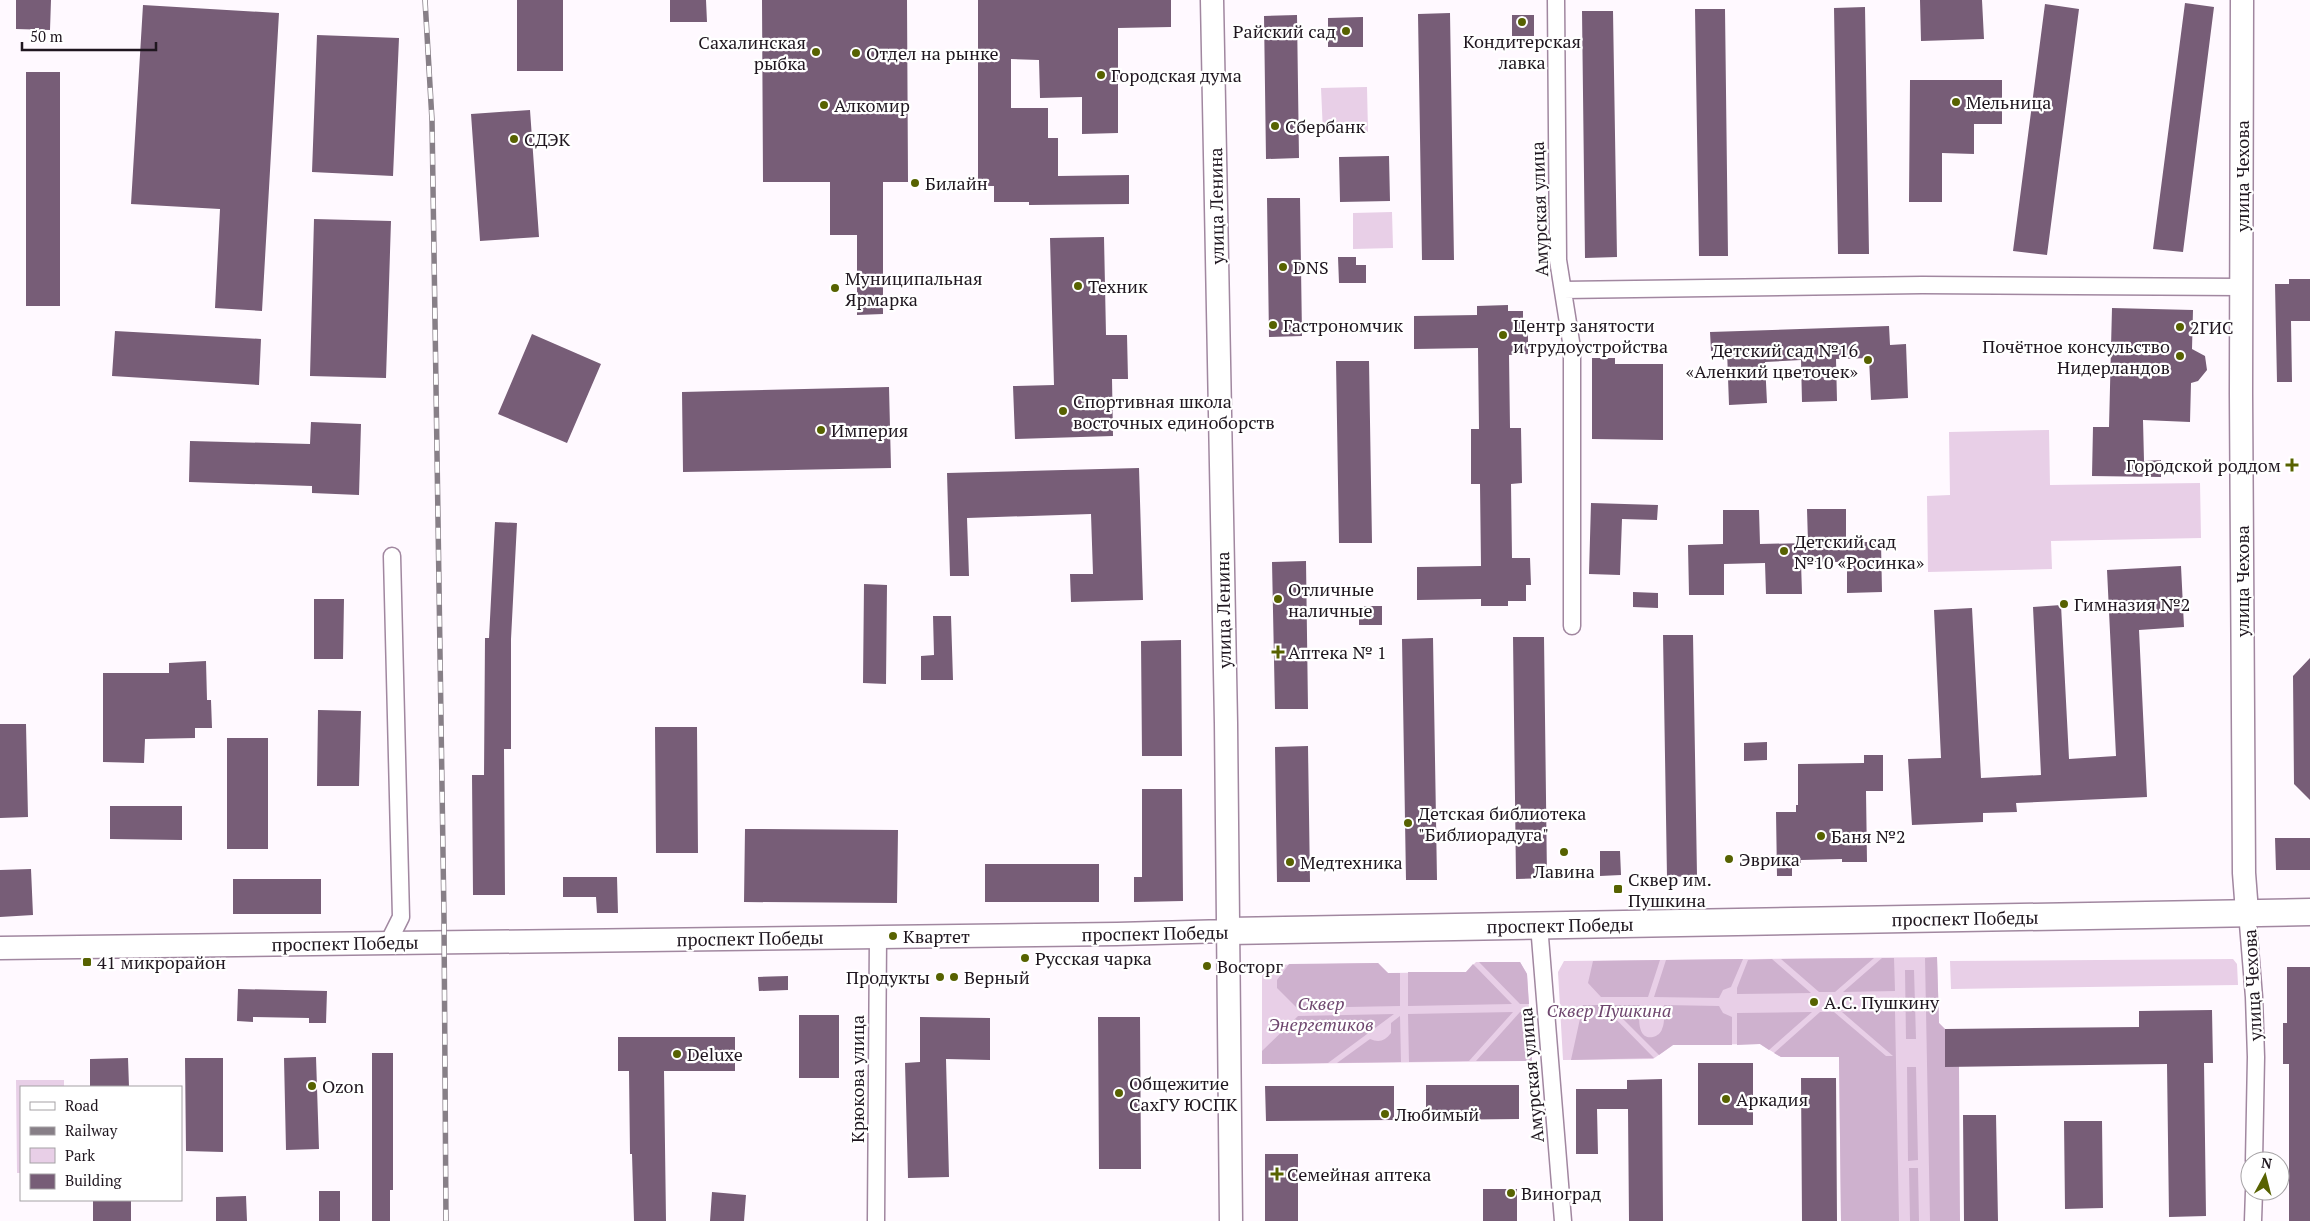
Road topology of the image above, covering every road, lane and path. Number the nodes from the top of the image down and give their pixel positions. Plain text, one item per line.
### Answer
1 (1212, 0) edge
2 (1556, 0) edge
3 (2242, 0) edge
4 (2242, 287) junction
5 (1563, 290) junction
6 (392, 556) dead end
7 (1572, 626) dead end
8 (2310, 912) edge
9 (2247, 913) junction
10 (1539, 925) junction
11 (1228, 931) junction
12 (878, 937) junction
13 (388, 943) junction
14 (0, 948) edge
15 (2254, 1151) edge
16 (2254, 1201) edge
17 (876, 1221) edge
18 (1232, 1221) edge
19 (1563, 1221) edge
20 (2253, 1221) edge

1 - 11 main road, улица Ленина
2 - 5 street, Амурская улица
3 - 4 main road, улица Чехова
4 - 5 street
4 - 9 main road, улица Чехова
5 - 7 street, Амурская улица
6 - 13 street
8 - 9 main road, проспект Победы
9 - 10 main road, проспект Победы
9 - 15 street, улица Чехова
10 - 11 main road, проспект Победы
10 - 19 street, Амурская улица
11 - 12 main road, проспект Победы
11 - 18 main road, улица Ленина
12 - 13 main road, проспект Победы
12 - 17 street, Крюкова улица
13 - 14 main road, проспект Победы
16 - 20 street

